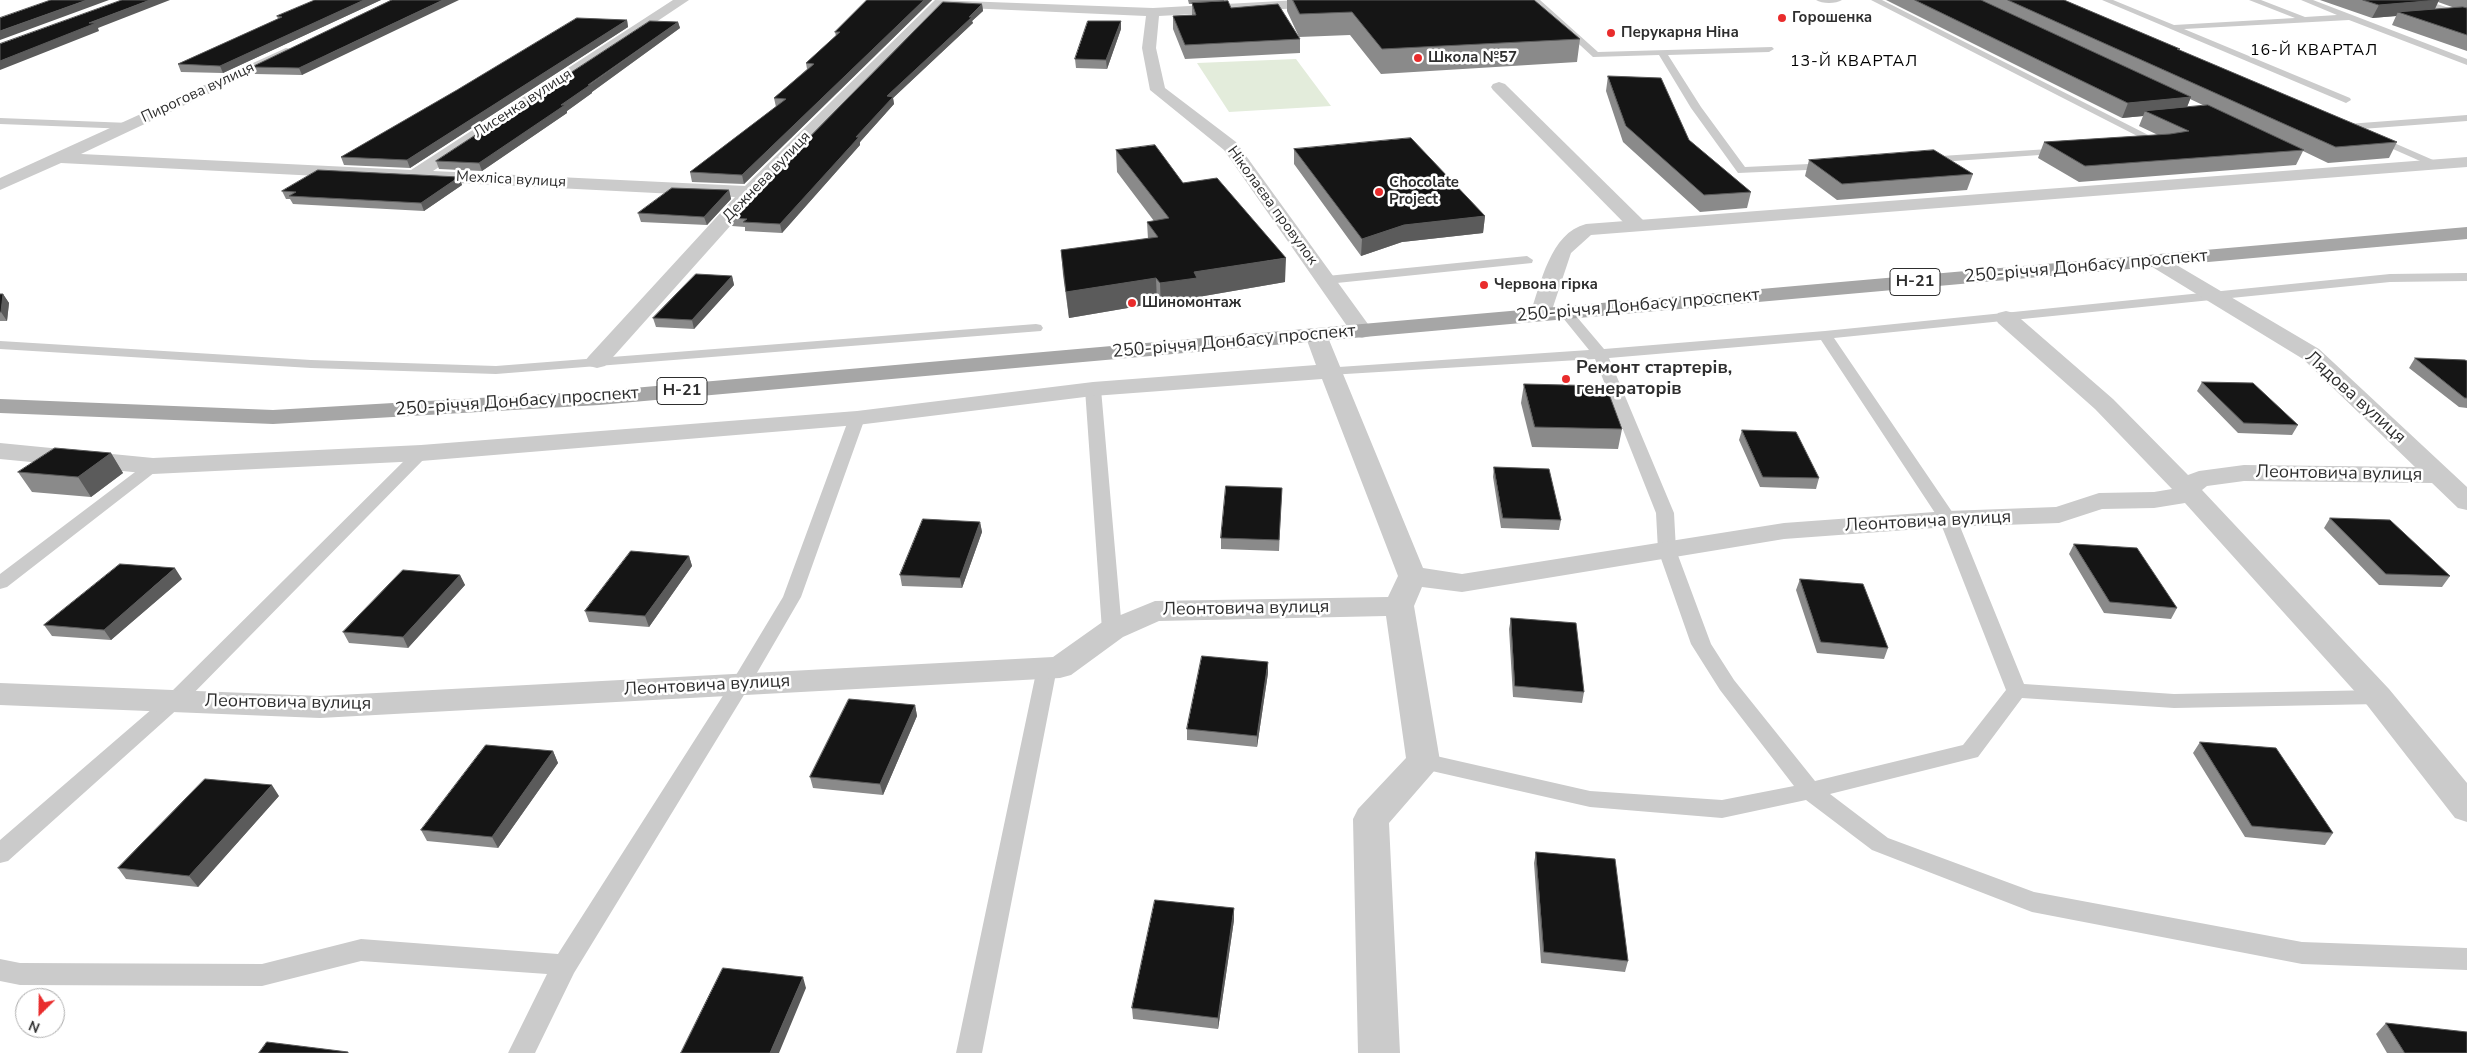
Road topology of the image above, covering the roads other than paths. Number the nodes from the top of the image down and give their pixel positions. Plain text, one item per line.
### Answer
1 (682, 0) edge
2 (1372, 0) edge
3 (1535, 0) edge
4 (1820, 0) edge
5 (1838, 0) edge
6 (1875, 0) edge
7 (2106, 0) edge
8 (2253, 0) edge
9 (2306, 0) edge
10 (2412, 0) edge
11 (941, 2) edge
12 (1153, 12) junction
13 (2352, 17) junction
14 (2464, 17) edge
15 (2433, 18) edge
16 (2308, 20) junction
17 (2386, 21) edge
18 (2367, 23) junction
19 (2171, 27) junction
20 (298, 46) edge
21 (1769, 50) dead end
22 (1662, 52) junction
23 (2467, 62) edge
24 (1499, 87) dead end
25 (2346, 100) dead end
26 (2467, 118) edge
27 (2138, 121) dead end
28 (0, 122) edge
29 (2119, 123) junction
30 (130, 126) junction
31 (2143, 146) edge
32 (2074, 150) edge
33 (62, 158) junction
34 (1918, 160) edge
35 (2305, 161) dead end
36 (2467, 162) edge
37 (1840, 165) edge
38 (2436, 165) junction
39 (2332, 174) junction
40 (415, 175) junction
41 (0, 185) edge
42 (750, 192) junction
43 (1638, 226) junction
44 (2467, 233) edge
45 (1527, 260) dead end
46 (2156, 261) junction
47 (2467, 277) edge
48 (1327, 280) junction
49 (2215, 294) junction
50 (1566, 313) junction
51 (1542, 314) junction
52 (2006, 318) junction
53 (1036, 328) dead end
54 (1362, 331) junction
55 (1316, 335) junction
56 (1825, 335) junction
57 (0, 345) edge
58 (1600, 354) junction
59 (597, 361) junction
60 (1330, 371) junction
61 (1093, 389) junction
62 (0, 406) edge
63 (857, 418) junction
64 (0, 451) edge
65 (421, 453) junction
66 (153, 466) junction
67 (2440, 475) junction
68 (2188, 489) junction
69 (2467, 502) edge
70 (1948, 519) junction
71 (1667, 550) junction
72 (1412, 576) junction
73 (0, 582) edge
74 (1399, 606) junction
75 (1112, 630) junction
76 (1047, 668) junction
77 (740, 685) junction
78 (2017, 691) junction
79 (0, 694) edge
80 (2378, 696) junction
81 (174, 701) junction
82 (1423, 761) junction
83 (1810, 791) junction
84 (2467, 808) edge
85 (0, 854) edge
86 (2467, 959) edge
87 (565, 965) junction
88 (0, 970) edge
89 (521, 1053) edge
90 (969, 1053) edge
91 (1379, 1053) edge

1 - 40 street, Лисенка вулиця
2 - 12 street
3 - 22 lane
4 - 5 lane
6 - 29 lane
7 - 19 lane
8 - 16 lane
9 - 13 lane
10 - 14 street
11 - 12 street
11 - 42 street, Дежнева вулиця
12 - 48 street, Ніколаєва провулок
13 - 16 lane
13 - 18 lane
14 - 15 lane
16 - 19 lane
17 - 18 lane
18 - 23 lane
19 - 25 lane
20 - 30 street, Пирогова вулиця
21 - 22 lane
22 - 37 lane
24 - 43 street
26 - 38 lane
27 - 29 lane
28 - 30 lane
29 - 31 lane
30 - 33 street, Пирогова вулиця
32 - 34 lane
33 - 40 street, Мехліса вулиця
33 - 41 street, Пирогова вулиця
35 - 39 street
36 - 38 street
38 - 39 street
39 - 43 street
40 - 42 street, Мехліса вулиця
42 - 59 street, Дежнева вулиця
43 - 51 street
44 - 46 main road, 250-річчя Донбасу проспект / Н-21
45 - 48 lane
46 - 49 street, Лядова вулиця
46 - 50 main road, 250-річчя Донбасу проспект / Н-21
47 - 49 lane
48 - 54 street, Ніколаєва провулок
49 - 52 lane
49 - 67 street, Лядова вулиця
50 - 51 main road, 250-річчя Донбасу проспект / Н-21
50 - 58 lane
51 - 54 main road, 250-річчя Донбасу проспект / Н-21
52 - 56 lane
52 - 68 street
53 - 59 lane
54 - 55 main road, 250-річчя Донбасу проспект / Н-21
55 - 60 street
55 - 62 main road, 250-річчя Донбасу проспект / Н-21
56 - 58 lane
56 - 70 lane
57 - 59 lane
58 - 60 lane
58 - 71 lane
60 - 61 street
60 - 72 street
61 - 63 street
61 - 75 lane
63 - 65 street
63 - 77 lane
64 - 66 street
65 - 66 street
65 - 81 lane
66 - 73 lane
67 - 68 street, Леонтовича вулиця
67 - 69 street, Лядова вулиця
68 - 70 street, Леонтовича вулиця
68 - 80 street
70 - 71 street, Леонтовича вулиця
70 - 78 lane
71 - 72 street, Леонтовича вулиця
71 - 83 lane
72 - 74 street
74 - 75 street, Леонтовича вулиця
74 - 82 street
75 - 76 street, Леонтовича вулиця
76 - 77 street, Леонтовича вулиця
76 - 90 lane
77 - 81 street, Леонтовича вулиця
77 - 87 lane
78 - 80 lane
78 - 83 lane
79 - 81 street, Леонтовича вулиця
80 - 84 street
81 - 85 lane
82 - 83 lane
82 - 91 street
83 - 86 lane
87 - 88 lane
87 - 89 lane

